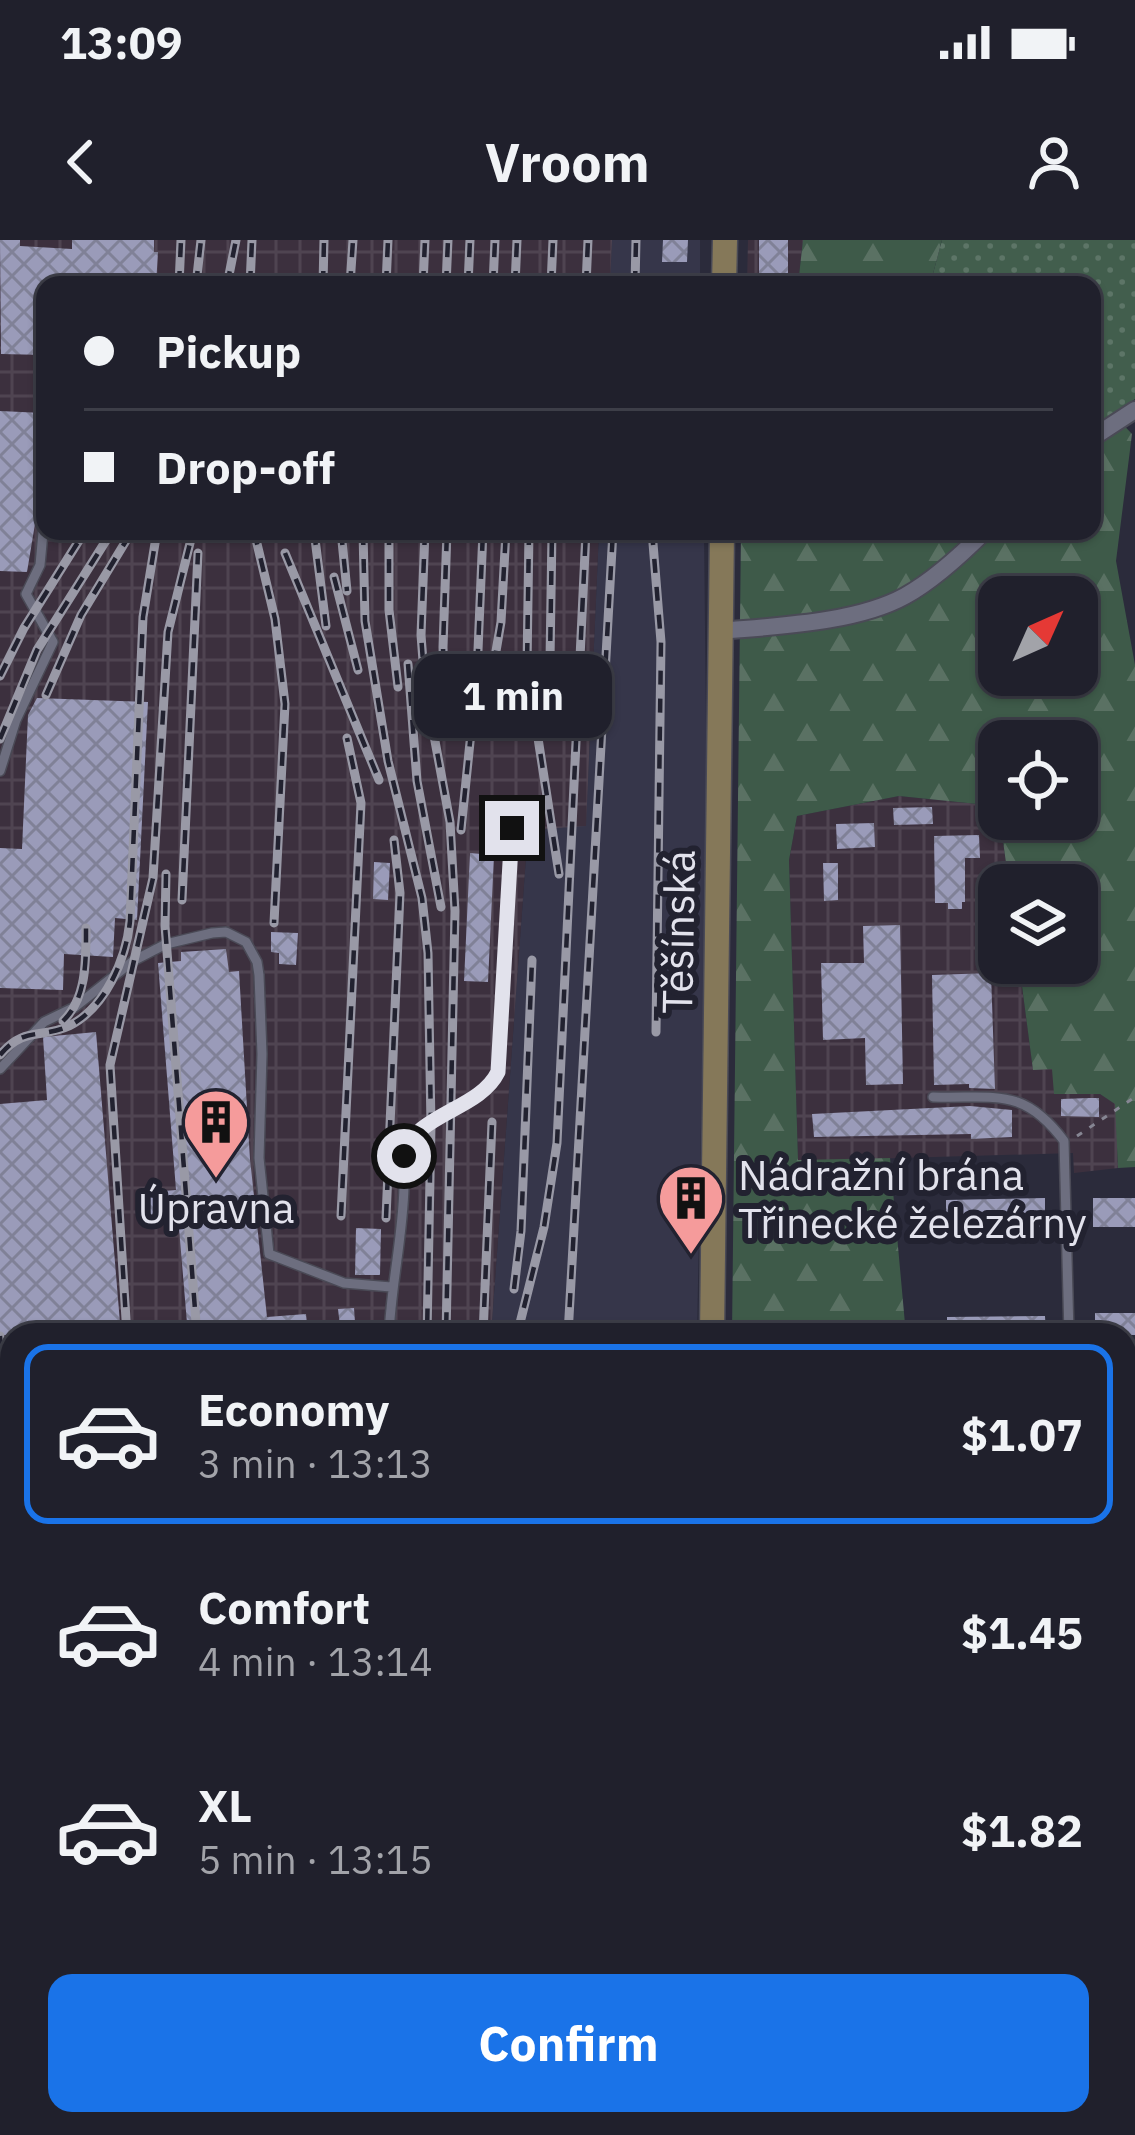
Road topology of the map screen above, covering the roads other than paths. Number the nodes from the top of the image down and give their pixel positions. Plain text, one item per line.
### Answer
1 (725, 240) edge
2 (724, 276) edge
3 (1135, 410) edge
4 (1101, 432) edge
5 (42, 540) edge
6 (722, 540) edge
7 (976, 540) edge
8 (721, 631) junction
9 (0, 770) edge
10 (512, 828) dead end
11 (0, 1069) edge
12 (933, 1097) dead end
13 (391, 1287) junction
14 (390, 1323) edge
15 (712, 1323) edge
16 (1070, 1323) edge

1 - 2 main road
3 - 4 street
5 - 9 lane
6 - 8 main road, Těšínská
7 - 8 street
8 - 15 main road, Těšínská
10 - 13 lane
11 - 13 lane
12 - 16 lane
13 - 14 lane

